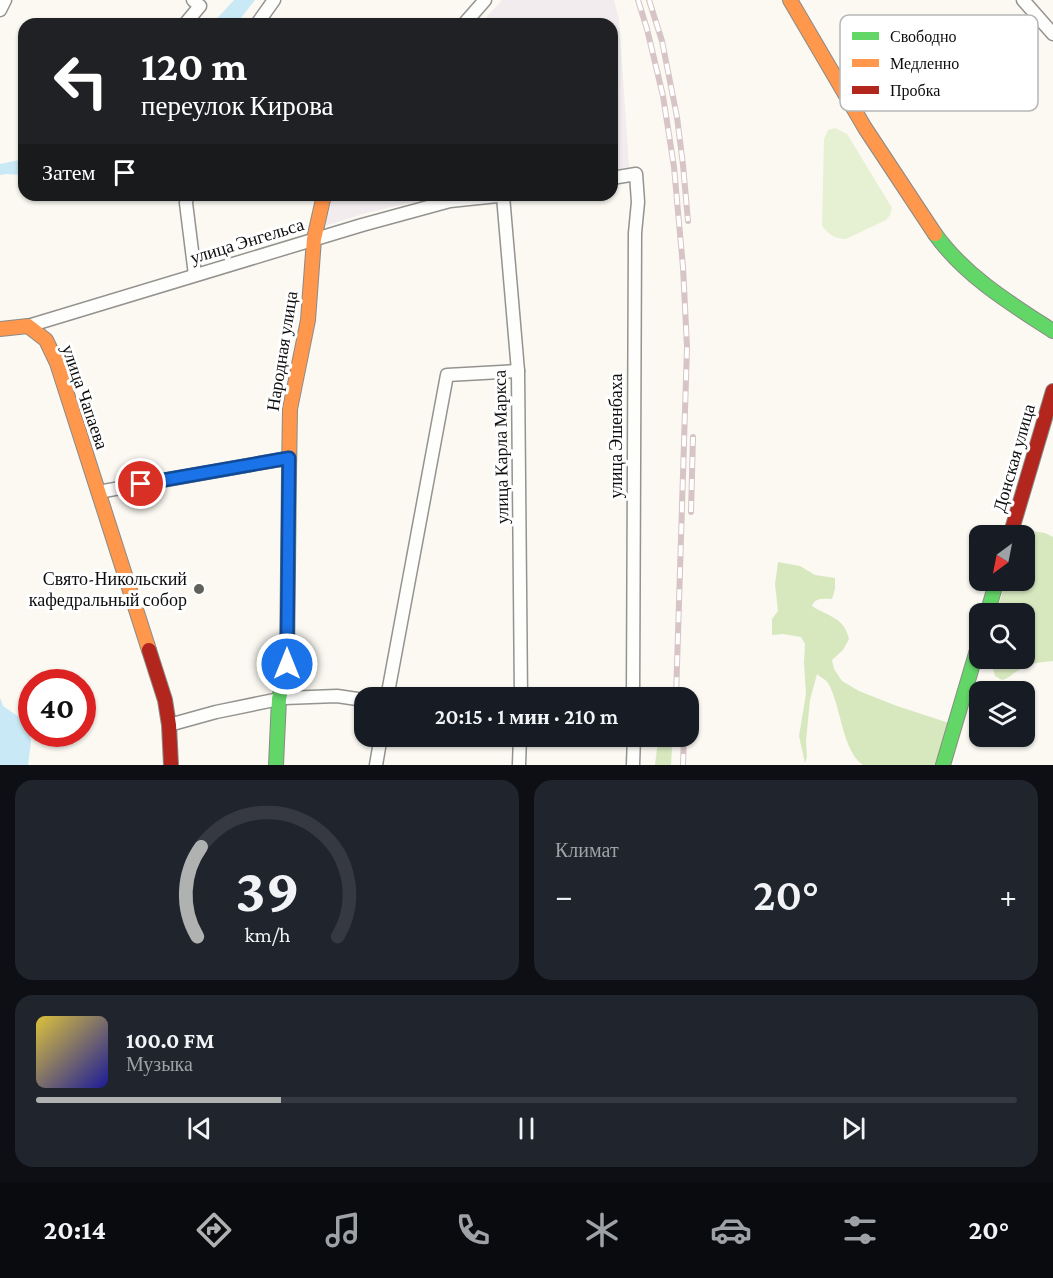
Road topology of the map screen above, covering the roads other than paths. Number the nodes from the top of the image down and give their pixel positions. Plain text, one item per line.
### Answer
1 (5, 0) edge
2 (193, 0) edge
3 (274, 0) edge
4 (485, 0) edge
5 (790, 0) edge
6 (1023, 0) edge
7 (0, 10) edge
8 (1036, 15) edge
9 (1038, 17) edge
10 (190, 18) edge
11 (261, 18) edge
12 (469, 18) edge
13 (1053, 34) edge
14 (840, 85) edge
15 (855, 111) edge
16 (618, 177) edge
17 (186, 201) edge
18 (323, 201) edge
19 (450, 201) edge
20 (502, 201) edge
21 (314, 239) junction
22 (195, 275) junction
23 (28, 326) junction
24 (0, 329) edge
25 (1053, 331) edge
26 (518, 371) junction
27 (1053, 391) edge
28 (289, 458) junction
29 (98, 492) junction
30 (1013, 525) edge
31 (971, 669) edge
32 (389, 687) edge
33 (521, 687) edge
34 (633, 687) edge
35 (279, 699) junction
36 (354, 699) edge
37 (169, 725) junction
38 (379, 747) edge
39 (520, 747) edge
40 (634, 747) edge
41 (171, 765) edge
42 (276, 765) edge
43 (375, 765) edge
44 (519, 765) edge
45 (633, 765) edge
46 (943, 765) edge

1 - 7 street
2 - 10 street
3 - 11 street
4 - 12 street
5 - 14 main road
6 - 8 street
9 - 13 street
15 - 25 main road
16 - 34 street, улица Эшенбаха
17 - 22 street
18 - 21 main road, Народная улица
19 - 21 street, улица Энгельса
20 - 26 street, улица Карла Маркса
21 - 22 street, улица Энгельса
21 - 28 main road, Народная улица
22 - 23 street, улица Энгельса
23 - 24 main road, улица Энгельса
23 - 29 main road, улица Чапаева
26 - 32 street
26 - 33 street, улица Карла Маркса
27 - 30 main road, Донская улица
28 - 29 street
28 - 35 main road, Народная улица
29 - 37 main road, улица Чапаева
31 - 46 main road
35 - 36 street
35 - 37 street
35 - 42 main road, Народная улица
37 - 41 main road, улица Чапаева
38 - 43 street
39 - 44 street
40 - 45 street

